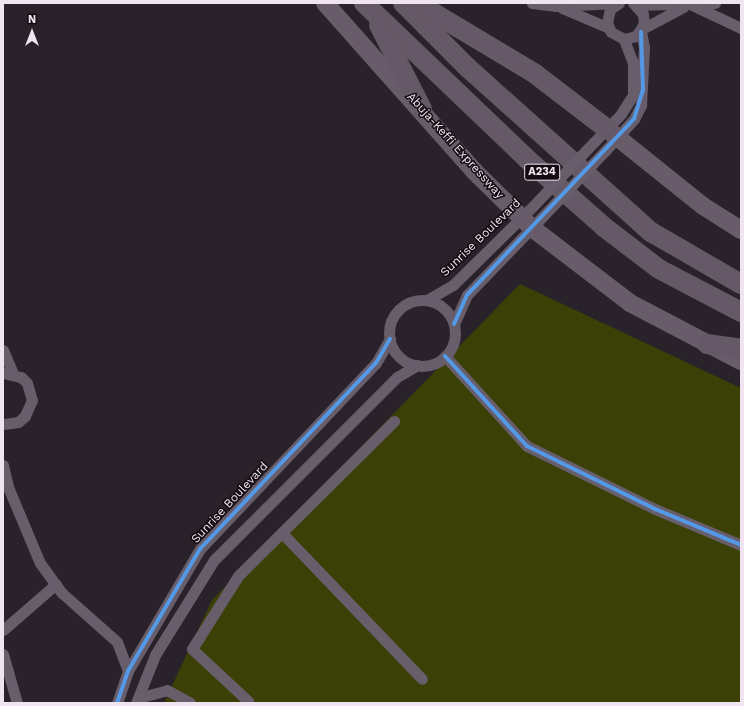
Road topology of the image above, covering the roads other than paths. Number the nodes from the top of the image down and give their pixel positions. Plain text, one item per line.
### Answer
1 (325, 3) edge
2 (403, 3) edge
3 (417, 3) edge
4 (532, 3) edge
5 (618, 3) edge
6 (715, 3) edge
7 (634, 4) edge
8 (556, 6) junction
9 (689, 6) junction
10 (368, 7) edge
11 (608, 28) junction
12 (741, 28) edge
13 (641, 31) junction
14 (624, 39) junction
15 (422, 109) junction
16 (606, 137) junction
17 (532, 217) junction
18 (741, 230) edge
19 (741, 284) edge
20 (427, 300) junction
21 (741, 312) edge
22 (454, 324) junction
23 (390, 339) junction
24 (707, 344) junction
25 (741, 349) edge
26 (3, 350) edge
27 (445, 356) junction
28 (741, 361) edge
29 (418, 365) junction
30 (8, 373) edge
31 (394, 421) dead end
32 (3, 424) edge
33 (3, 465) edge
34 (5, 484) edge
35 (282, 533) junction
36 (741, 545) edge
37 (56, 584) junction
38 (3, 630) edge
39 (3, 654) edge
40 (128, 671) junction
41 (422, 679) dead end
42 (137, 701) edge
43 (17, 703) edge
44 (117, 703) edge
45 (190, 703) edge
46 (247, 703) edge

1 - 15 highway, Abuja-Keffi Expressway
2 - 19 highway, A234
3 - 16 highway
4 - 8 street
5 - 8 street
5 - 11 street
6 - 9 street
7 - 9 street
7 - 13 street
8 - 11 street
9 - 12 street
9 - 13 street
10 - 15 highway
10 - 21 highway, A234
11 - 14 street
13 - 14 street
13 - 16 street
14 - 16 street
15 - 17 highway, Abuja-Keffi Expressway
16 - 17 street, bridge
16 - 17 street, bridge
16 - 18 highway
17 - 20 street, Sunrise Boulevard
17 - 22 street
17 - 24 highway, Abuja-Keffi Expressway
20 - 22 street
20 - 23 street
22 - 27 street
23 - 29 street
23 - 40 street, Sunrise Boulevard
24 - 25 highway
24 - 28 highway, Abuja-Keffi Expressway
26 - 30 street
27 - 29 street
27 - 36 street
29 - 42 street
30 - 32 street
31 - 35 street
33 - 34 street
34 - 37 street
35 - 41 street
35 - 46 street
37 - 38 street
37 - 40 street
39 - 43 street
40 - 44 street, Sunrise Boulevard
42 - 45 street

